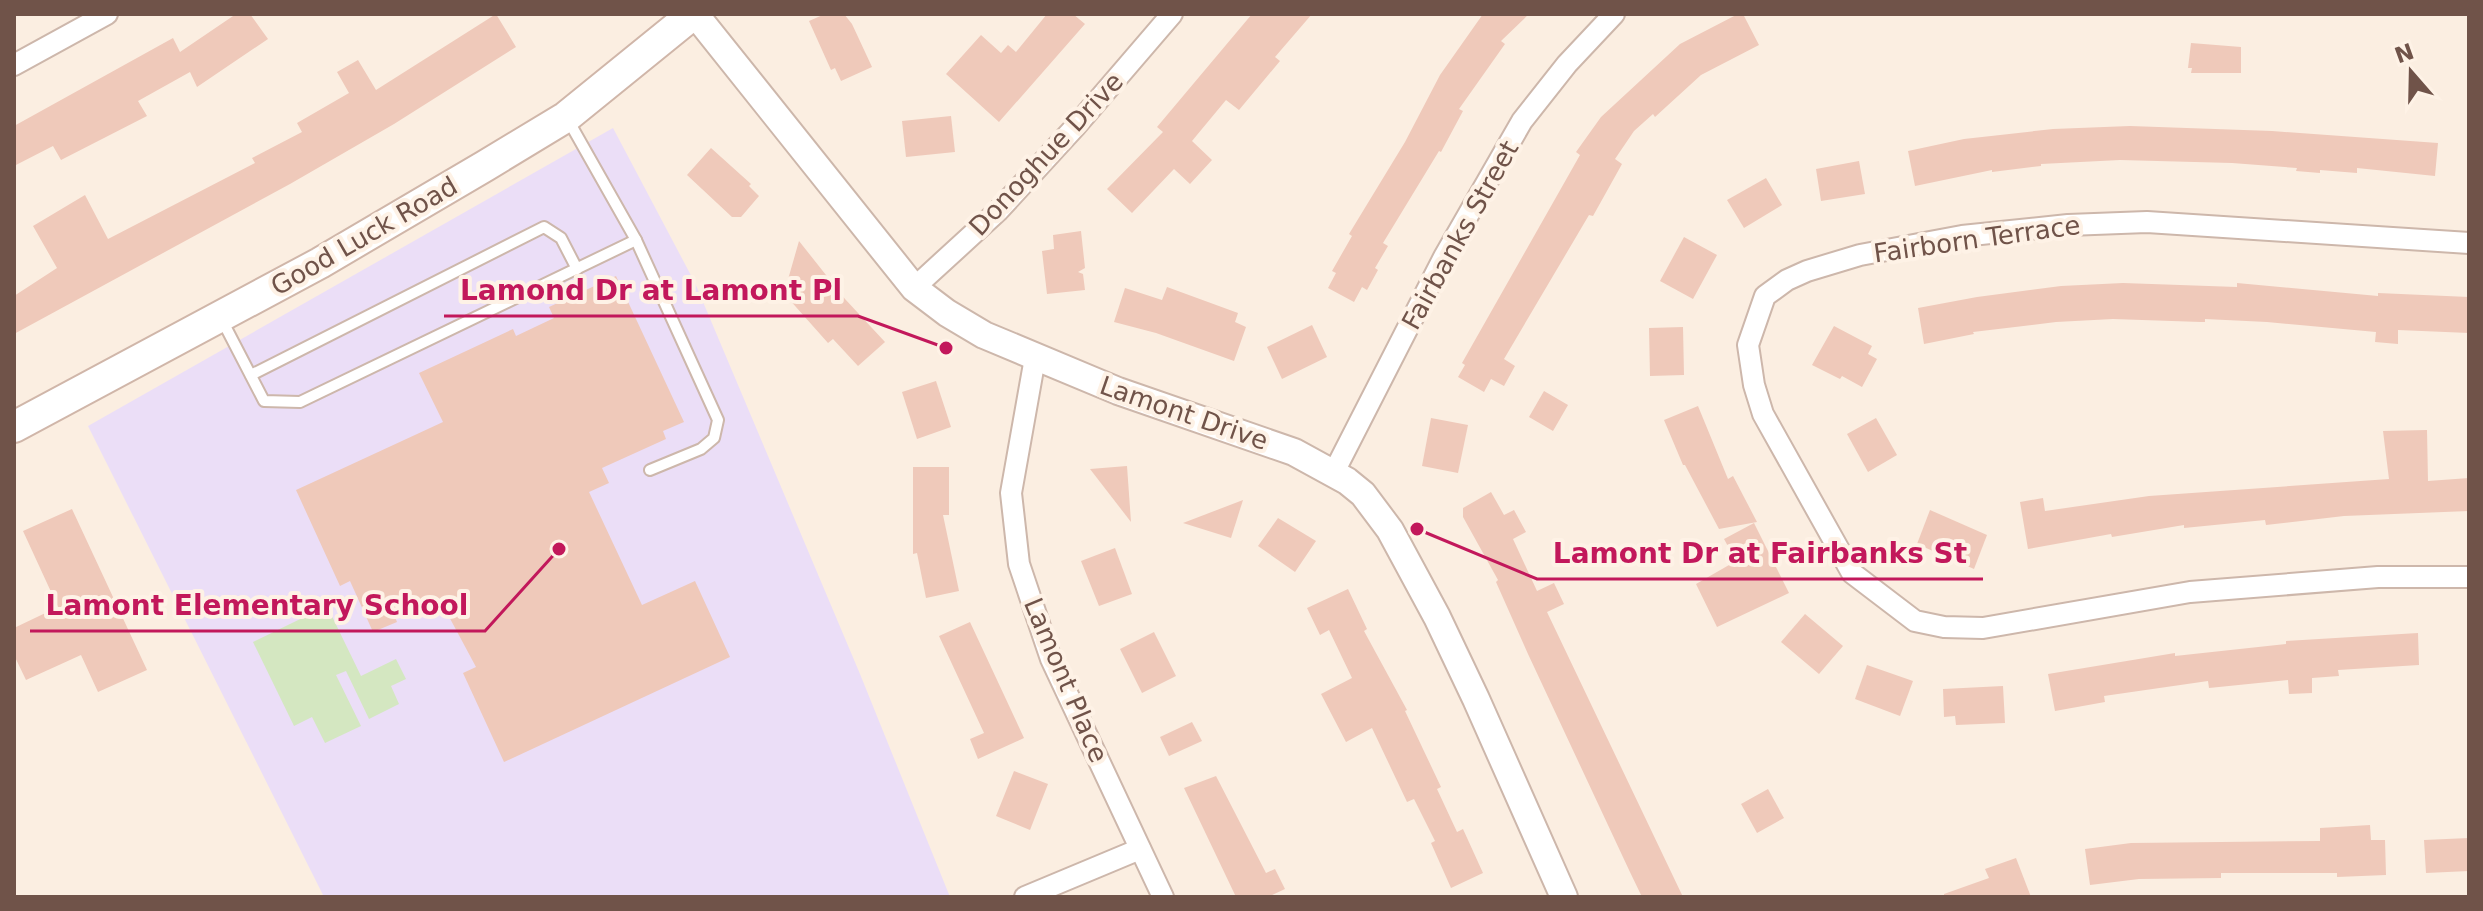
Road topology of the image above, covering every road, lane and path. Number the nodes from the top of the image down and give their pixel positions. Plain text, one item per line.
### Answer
1 (107, 14) edge
2 (694, 14) edge
3 (1172, 14) edge
4 (1614, 14) edge
5 (14, 65) edge
6 (566, 117) junction
7 (636, 240) junction
8 (2469, 243) edge
9 (577, 269) junction
10 (914, 288) junction
11 (221, 317) junction
12 (1035, 358) junction
13 (251, 375) junction
14 (14, 427) edge
15 (650, 470) dead end
16 (1333, 474) junction
17 (2469, 577) edge
18 (1140, 849) junction
19 (1025, 897) edge
20 (1163, 897) edge
21 (1564, 897) edge

1 - 5 street
2 - 6 main road, Good Luck Road
2 - 10 street, Lamont Drive
3 - 10 street, Donoghue Drive
4 - 16 street, Fairbanks Street
6 - 7 lane
6 - 11 main road, Good Luck Road
7 - 9 lane
7 - 15 lane
8 - 17 street, Fairborn Terrace
9 - 13 lane
9 - 13 lane
10 - 12 street, Lamont Drive
11 - 13 lane
11 - 14 main road, Good Luck Road
12 - 16 street, Lamont Drive
12 - 18 street, Lamont Place
16 - 21 street, Lamont Drive
18 - 19 street
18 - 20 street, Lamont Place

